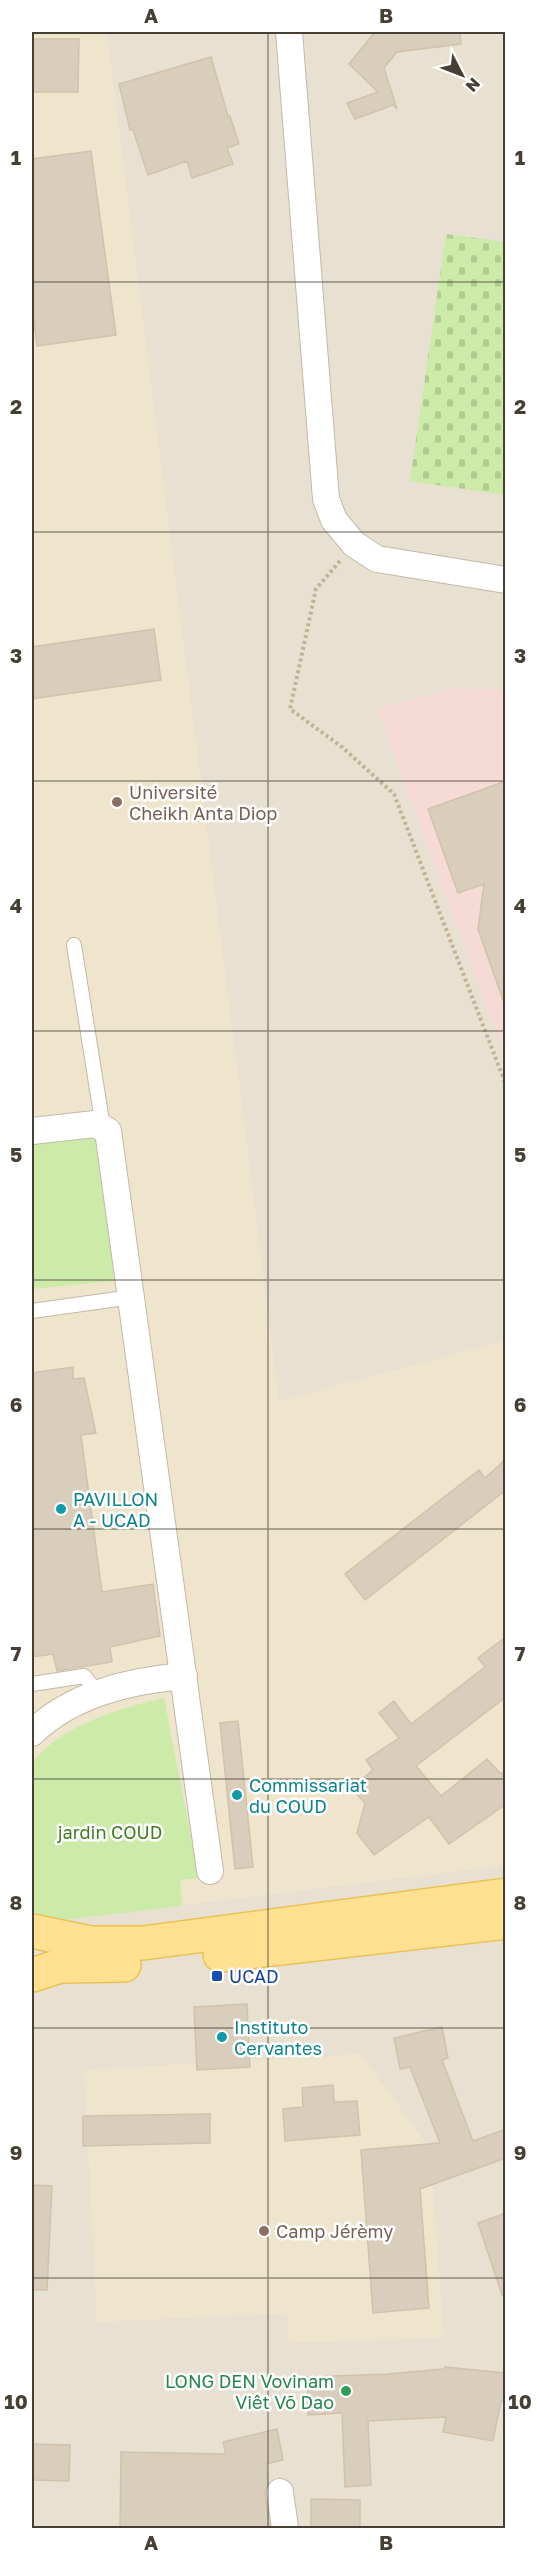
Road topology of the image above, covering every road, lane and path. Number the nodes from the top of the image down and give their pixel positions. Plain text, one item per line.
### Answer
1 (289, 32) edge
2 (354, 544) junction
3 (506, 580) edge
4 (74, 945) dead end
5 (506, 1085) edge
6 (103, 1127) junction
7 (32, 1131) edge
8 (132, 1297) junction
9 (32, 1311) edge
10 (184, 1676) junction
11 (32, 1684) edge
12 (97, 1692) junction
13 (32, 1733) edge
14 (210, 1871) dead end
15 (506, 1895) edge
16 (506, 1922) edge
17 (32, 1931) edge
18 (32, 1976) edge
19 (280, 2492) dead end
20 (285, 2529) edge

1 - 2 street
2 - 3 street
2 - 5 path
4 - 6 lane
6 - 7 street
6 - 8 street
8 - 9 lane
8 - 10 street
10 - 12 street
10 - 14 street
11 - 12 lane
12 - 13 street
15 - 17 main road
16 - 18 main road
19 - 20 street

